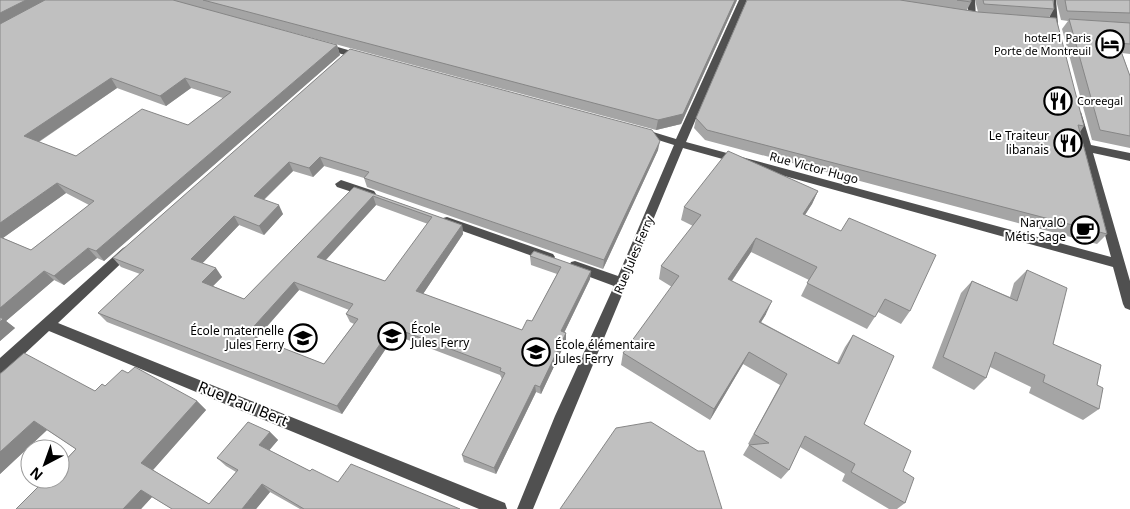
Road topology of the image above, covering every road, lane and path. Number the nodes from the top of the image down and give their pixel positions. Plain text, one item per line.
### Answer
1 (743, 0) edge
2 (971, 0) edge
3 (1052, 0) edge
4 (973, 17) edge
5 (1042, 24) edge
6 (1060, 24) junction
7 (1058, 42) edge
8 (312, 43) edge
9 (369, 58) edge
10 (1073, 100) edge
11 (627, 127) edge
12 (680, 143) junction
13 (1086, 148) junction
14 (1130, 157) edge
15 (341, 184) dead end
16 (379, 197) edge
17 (435, 217) edge
18 (133, 245) edge
19 (1119, 264) junction
20 (622, 283) junction
21 (1130, 304) edge
22 (46, 324) junction
23 (0, 367) edge
24 (499, 509) edge
25 (525, 509) edge

1 - 12 street, Rue Jules Ferry
2 - 4 street
3 - 6 street
5 - 6 street
6 - 7 street
8 - 9 street
10 - 13 street
11 - 12 street, Rue Victor Hugo
12 - 19 street, Rue Victor Hugo
12 - 20 street, Rue Jules Ferry
13 - 14 street
13 - 19 street
15 - 16 street
17 - 20 street
18 - 22 street
19 - 21 street
20 - 25 street, Rue Jules Ferry
22 - 23 street
22 - 24 street, Rue Paul Bert

